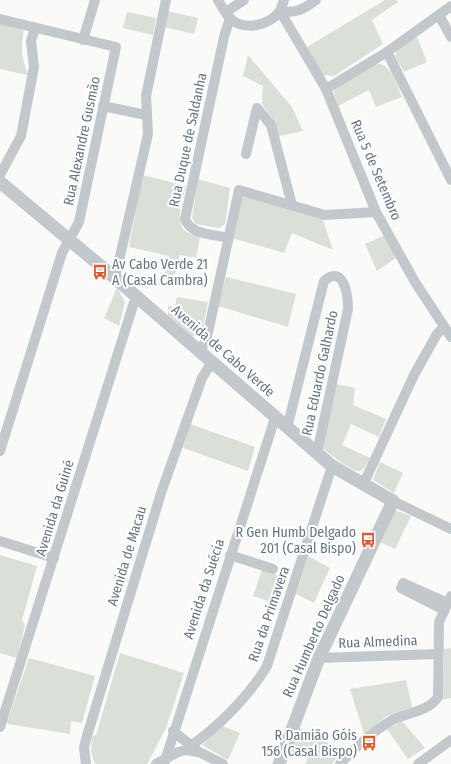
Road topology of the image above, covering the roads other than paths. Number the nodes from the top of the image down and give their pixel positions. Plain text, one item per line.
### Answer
1 (95, 0) edge
2 (166, 0) edge
3 (218, 0) edge
4 (244, 0) edge
5 (284, 0) edge
6 (316, 0) edge
7 (451, 6) edge
8 (280, 12) junction
9 (228, 15) junction
10 (439, 15) junction
11 (0, 19) edge
12 (35, 28) junction
13 (451, 37) edge
14 (83, 40) junction
15 (387, 52) junction
16 (326, 89) junction
17 (103, 106) junction
18 (146, 115) junction
19 (246, 154) dead end
20 (0, 175) edge
21 (451, 180) edge
22 (0, 182) edge
23 (292, 205) junction
24 (376, 212) junction
25 (228, 238) junction
26 (69, 239) junction
27 (115, 278) junction
28 (136, 296) junction
29 (444, 328) junction
30 (451, 337) edge
31 (200, 352) junction
32 (212, 362) junction
33 (274, 418) junction
34 (287, 428) junction
35 (0, 451) edge
36 (317, 453) junction
37 (332, 466) junction
38 (363, 485) junction
39 (393, 501) junction
40 (451, 529) edge
41 (0, 541) edge
42 (230, 555) junction
43 (54, 558) junction
44 (273, 569) dead end
45 (448, 603) edge
46 (438, 654) junction
47 (319, 658) junction
48 (0, 727) edge
49 (173, 731) junction
50 (451, 740) edge
51 (196, 749) junction
52 (161, 763) edge
53 (86, 764) edge
54 (223, 764) edge
55 (279, 764) edge
56 (340, 764) edge
57 (418, 764) edge

1 - 14 street
2 - 18 street
3 - 9 street
4 - 9 street
5 - 8 street
6 - 8 street
7 - 10 street
8 - 9 street
8 - 16 street, Rua 5 de Setembro
9 - 25 street, Rua Duque de Saldanha
10 - 13 street
10 - 15 street
11 - 12 street
12 - 14 street
12 - 20 street
14 - 17 street, Rua Alexandre Gusmão
15 - 16 street
15 - 21 street
16 - 24 street, Rua 5 de Setembro
17 - 18 street
17 - 26 street, Rua Alexandre Gusmão
18 - 27 street
19 - 23 street
22 - 26 street, Avenida de Cabo Verde
23 - 24 street
23 - 25 street
24 - 29 street, Rua 5 de Setembro
25 - 31 street
26 - 27 street, Avenida de Cabo Verde
26 - 35 street, Rua Alexandre Gusmão
27 - 28 street, Avenida de Cabo Verde
28 - 31 street, Avenida de Cabo Verde
28 - 43 street, Avenida da Guiné
29 - 30 street, Rua 5 de Setembro
29 - 38 street
31 - 32 street, Avenida de Cabo Verde
32 - 33 street, Avenida de Cabo Verde
32 - 53 street, Avenida de Macau
33 - 34 street, Avenida de Cabo Verde
33 - 42 street, Avenida da Suécia
34 - 36 street, Avenida de Cabo Verde
34 - 36 street, Rua Eduardo Galhardo
36 - 37 street, Avenida de Cabo Verde
37 - 38 street, Avenida de Cabo Verde
37 - 51 street, Rua da Primavera
38 - 39 street, Avenida de Cabo Verde
39 - 40 street
39 - 47 street, Rua Humberto Delgado
41 - 43 street
42 - 44 street
42 - 49 street, Avenida da Suécia
43 - 48 street, Avenida da Guiné
45 - 46 street
46 - 47 street, Rua Almedina
46 - 56 street
47 - 55 street, Rua Humberto Delgado
49 - 51 street
49 - 52 street, Avenida da Suécia
50 - 57 street
51 - 52 street
51 - 54 street

